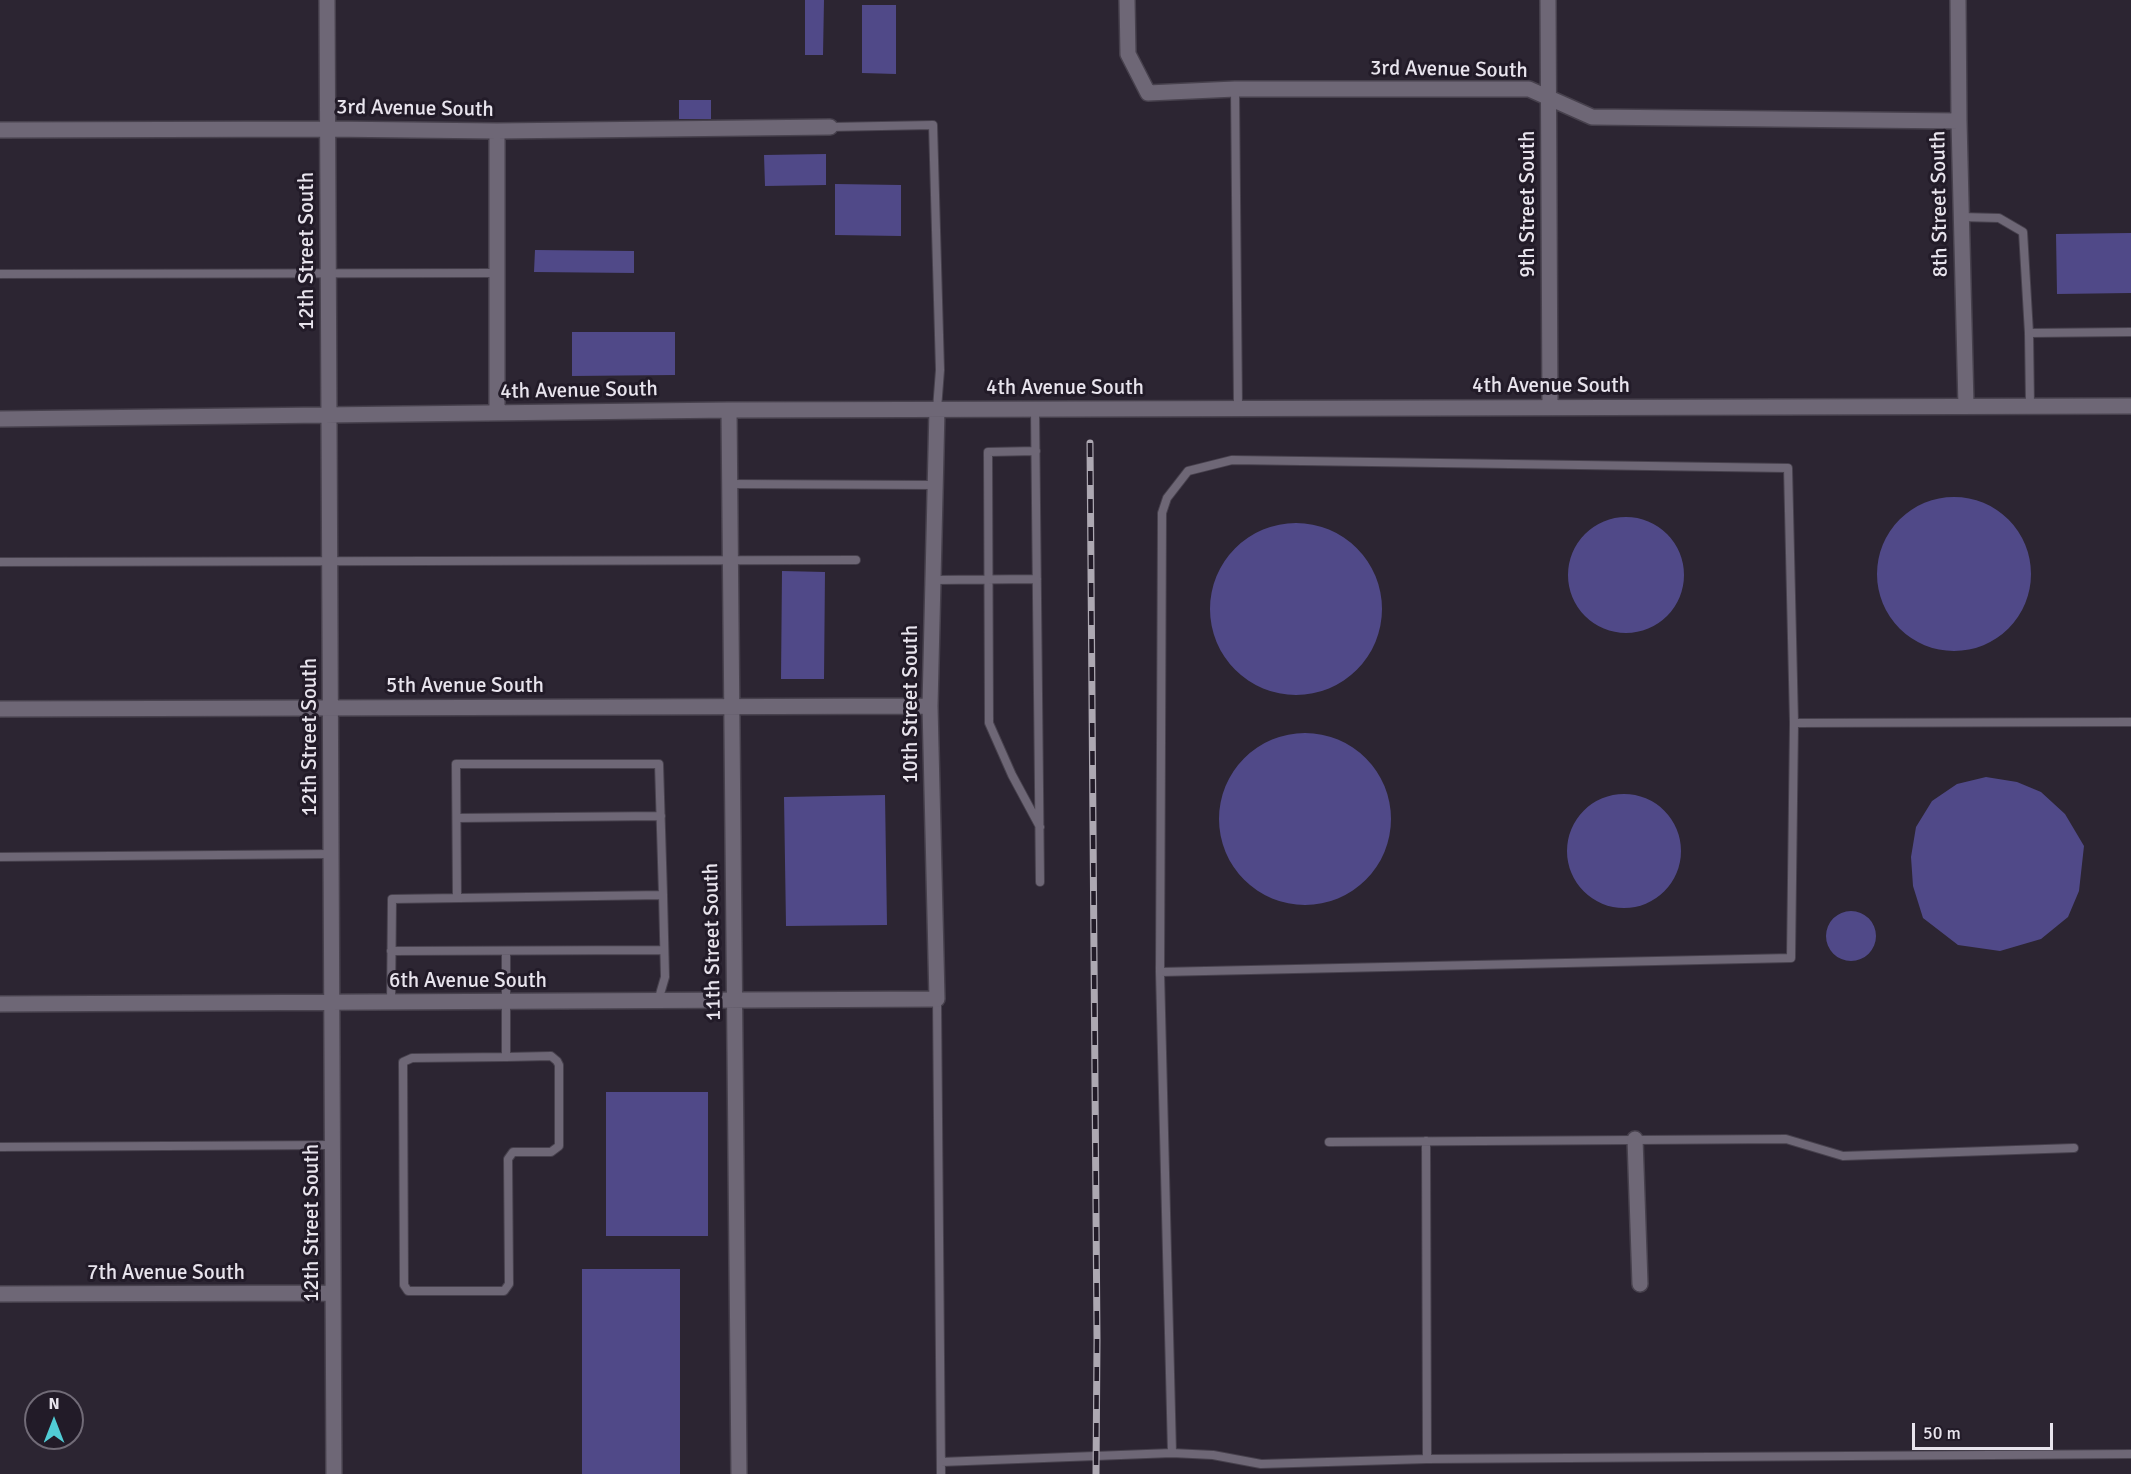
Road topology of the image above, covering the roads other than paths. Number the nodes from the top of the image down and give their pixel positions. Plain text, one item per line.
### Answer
1 (327, 0) edge
2 (1127, 0) edge
3 (1548, 0) edge
4 (1958, 0) edge
5 (1235, 89) junction
6 (1548, 98) junction
7 (1959, 121) junction
8 (830, 127) joint
9 (328, 129) junction
10 (0, 130) edge
11 (498, 131) junction
12 (1961, 216) junction
13 (328, 273) junction
14 (498, 273) junction
15 (0, 274) edge
16 (2131, 332) edge
17 (2029, 333) junction
18 (2131, 405) edge
19 (1966, 406) junction
20 (2030, 406) junction
21 (1550, 407) junction
22 (1238, 408) junction
23 (937, 409) junction
24 (1035, 409) junction
25 (729, 410) junction
26 (498, 412) junction
27 (329, 415) junction
28 (0, 419) edge
29 (1036, 452) junction
30 (730, 484) junction
31 (935, 485) junction
32 (856, 560) dead end
33 (330, 561) junction
34 (730, 561) junction
35 (0, 562) edge
36 (1037, 579) junction
37 (933, 580) junction
38 (988, 580) junction
39 (732, 706) junction
40 (930, 706) junction
41 (330, 708) junction
42 (0, 709) edge
43 (2131, 722) edge
44 (1794, 723) junction
45 (661, 816) junction
46 (457, 818) junction
47 (1040, 828) junction
48 (331, 854) junction
49 (0, 857) edge
50 (1040, 882) dead end
51 (663, 895) junction
52 (457, 898) junction
53 (664, 950) junction
54 (391, 951) junction
55 (507, 951) junction
56 (1160, 972) junction
57 (937, 999) junction
58 (658, 1000) junction
59 (735, 1000) junction
60 (505, 1001) junction
61 (332, 1002) junction
62 (391, 1002) junction
63 (0, 1004) edge
64 (506, 1057) junction
65 (1635, 1140) junction
66 (1426, 1141) junction
67 (1329, 1142) dead end
68 (332, 1145) junction
69 (0, 1147) edge
70 (2074, 1148) dead end
71 (1640, 1284) dead end
72 (333, 1293) junction
73 (0, 1294) edge
74 (1172, 1453) junction
75 (2131, 1454) edge
76 (1427, 1459) junction
77 (941, 1462) junction
78 (334, 1474) edge
79 (739, 1474) edge
80 (941, 1474) edge

1 - 9 street, 12th Street South
2 - 5 street, 3rd Avenue South
3 - 6 street, 9th Street South
4 - 7 street, 8th Street South
5 - 6 street, 3rd Avenue South
5 - 22 lane
6 - 7 street, 3rd Avenue South
6 - 21 street, 9th Street South
7 - 12 street, 8th Street South
8 - 11 street, 3rd Avenue South
8 - 23 lane
9 - 10 street, 3rd Avenue South
9 - 11 street, 3rd Avenue South
9 - 13 street, 12th Street South
11 - 14 street
12 - 17 lane
12 - 19 street, 8th Street South
13 - 14 lane
13 - 15 lane
13 - 27 street, 12th Street South
14 - 26 street
16 - 17 lane
17 - 20 lane
18 - 20 street, 4th Avenue South
19 - 20 street, 4th Avenue South
19 - 21 street, 4th Avenue South
21 - 22 street, 4th Avenue South
22 - 24 street, 4th Avenue South
23 - 24 street, 4th Avenue South
23 - 25 street, 4th Avenue South
23 - 31 street, 10th Street South
24 - 29 lane
25 - 26 street, 4th Avenue South
25 - 30 street, 11th Street South
26 - 27 street, 4th Avenue South
27 - 28 street, 4th Avenue South
27 - 33 street, 12th Street South
29 - 36 lane
29 - 38 lane
30 - 31 lane
30 - 34 street, 11th Street South
31 - 37 street, 10th Street South
32 - 34 lane
33 - 34 lane
33 - 35 lane
33 - 41 street, 12th Street South
34 - 39 street, 11th Street South
36 - 38 lane
36 - 47 lane
37 - 38 lane
37 - 40 street, 10th Street South
38 - 47 lane
39 - 40 street, 5th Avenue South
39 - 41 street, 5th Avenue South
39 - 59 street, 11th Street South
40 - 57 street, 10th Street South
41 - 42 street, 5th Avenue South
41 - 48 street, 12th Street South
43 - 44 lane
44 - 56 lane
44 - 56 lane
45 - 46 lane
45 - 46 lane
45 - 51 lane
46 - 52 lane
47 - 50 lane
48 - 49 lane
48 - 61 street, 12th Street South
51 - 52 lane
51 - 53 lane
52 - 54 lane
53 - 55 lane
53 - 58 lane
54 - 55 lane
54 - 62 lane
55 - 60 lane
56 - 74 lane
57 - 59 street, 6th Avenue South
57 - 77 lane
58 - 59 street, 6th Avenue South
58 - 60 street, 6th Avenue South
59 - 79 street, 11th Street South
60 - 62 street, 6th Avenue South
60 - 64 lane
61 - 62 street, 6th Avenue South
61 - 63 street, 6th Avenue South
61 - 68 street, 12th Street South
64 - 64 lane
65 - 66 lane
65 - 70 lane
65 - 71 street
66 - 67 lane
66 - 76 lane
68 - 69 lane
68 - 72 street, 12th Street South
72 - 73 street, 7th Avenue South
72 - 78 street, 12th Street South
74 - 76 lane
74 - 77 lane
75 - 76 lane
77 - 80 lane

